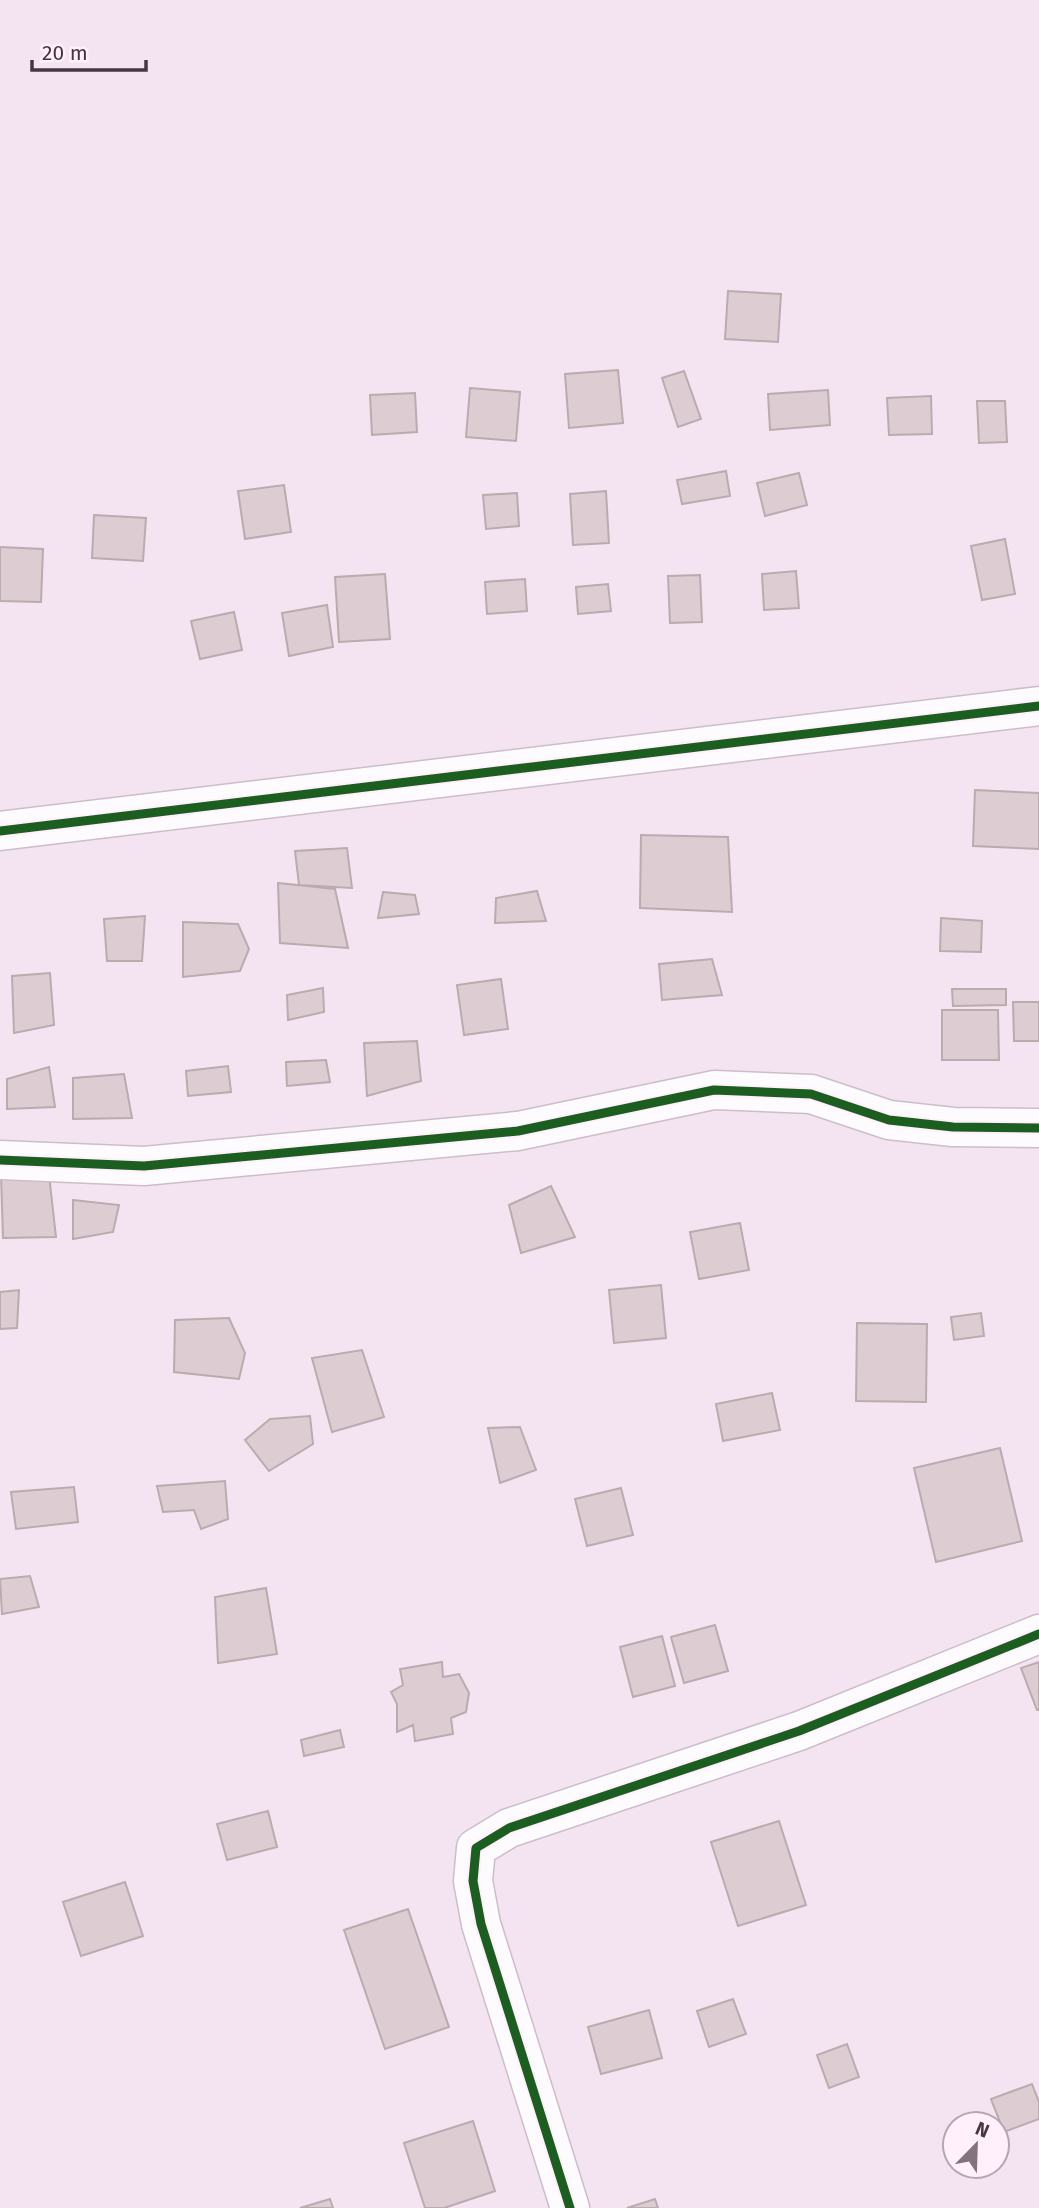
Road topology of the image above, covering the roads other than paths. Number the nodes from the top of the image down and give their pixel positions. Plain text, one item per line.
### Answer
1 (1039, 706) edge
2 (0, 831) edge
3 (1039, 1128) edge
4 (0, 1160) edge
5 (1039, 1634) edge
6 (570, 2208) edge

1 - 2 street
3 - 4 street
5 - 6 street

